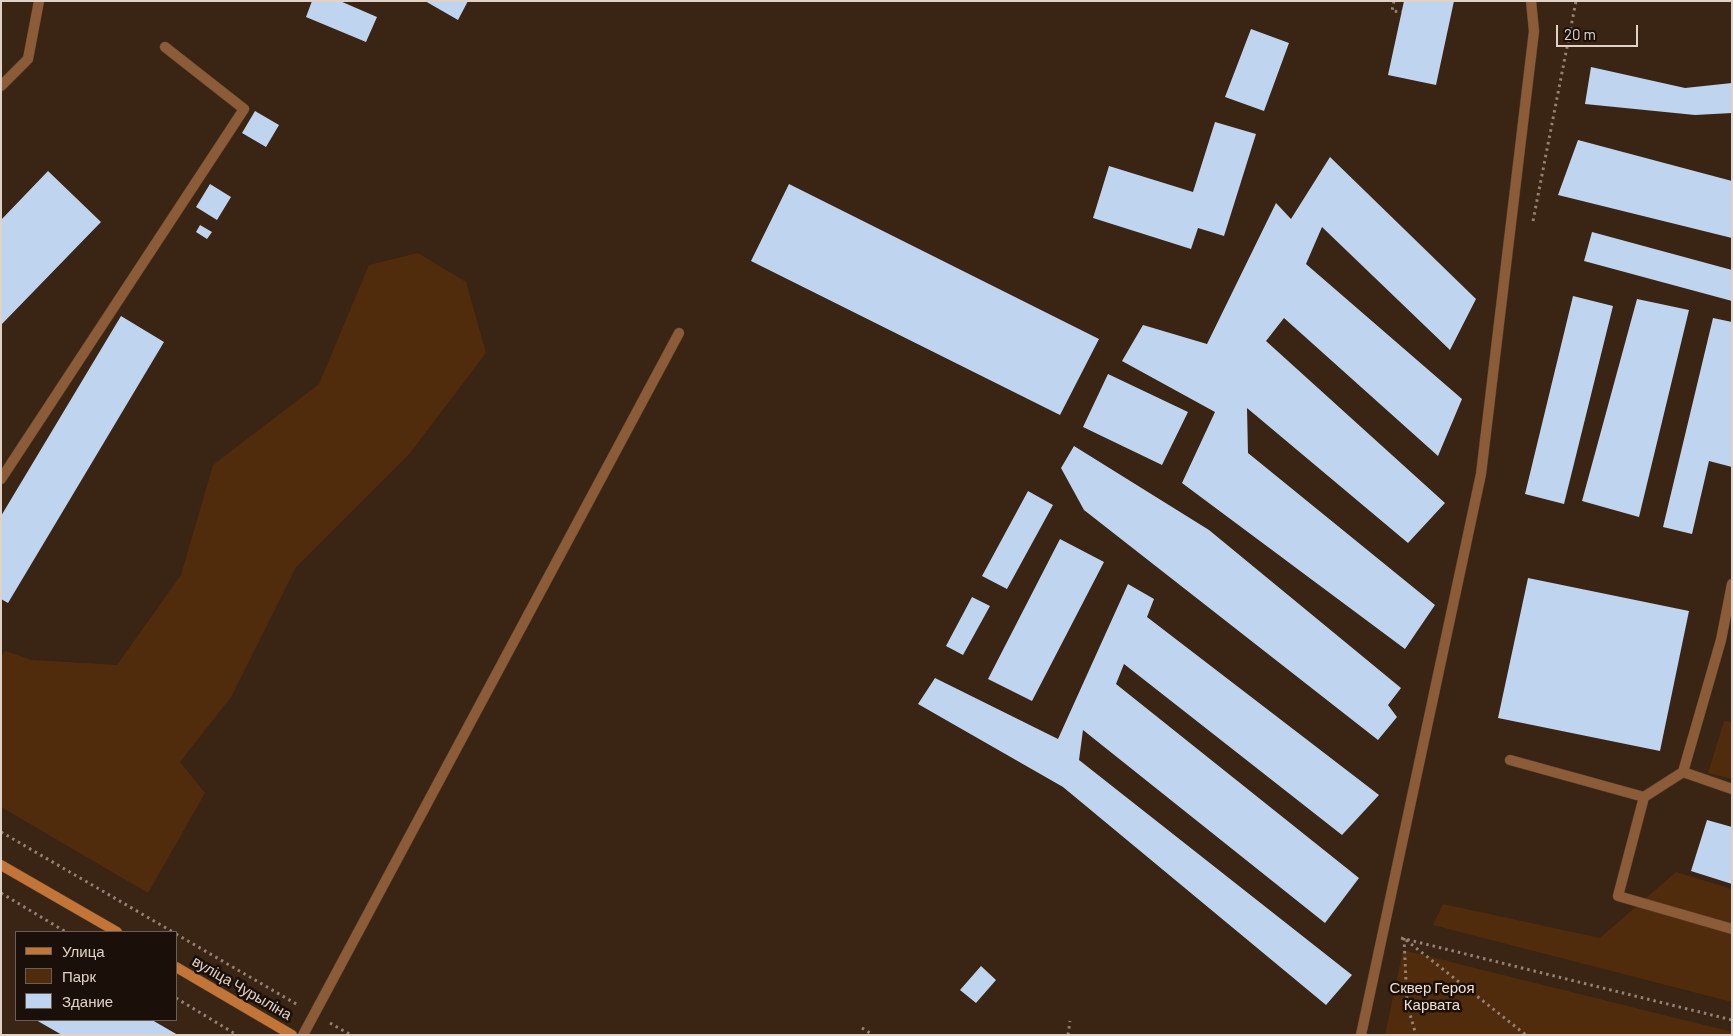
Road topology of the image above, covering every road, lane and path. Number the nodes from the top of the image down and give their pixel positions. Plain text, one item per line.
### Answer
1 (39, 1) edge
2 (1394, 1) edge
3 (1531, 1) edge
4 (1576, 1) edge
5 (1402, 12) dead end
6 (165, 47) dead end
7 (1, 86) edge
8 (1531, 230) dead end
9 (679, 333) dead end
10 (1, 479) edge
11 (1732, 584) edge
12 (1721, 640) junction
13 (1732, 643) edge
14 (1510, 760) dead end
15 (1683, 772) junction
16 (1732, 789) edge
17 (1644, 797) junction
18 (1, 832) edge
19 (1, 865) edge
20 (1, 893) edge
21 (1732, 929) edge
22 (64, 931) edge
23 (114, 931) edge
24 (172, 931) edge
25 (178, 935) edge
26 (1396, 937) dead end
27 (1404, 938) junction
28 (178, 968) edge
29 (178, 999) edge
30 (314, 1014) junction
31 (1732, 1020) edge
32 (1070, 1022) dead end
33 (862, 1028) dead end
34 (237, 1035) edge
35 (292, 1035) edge
36 (303, 1035) edge
37 (351, 1035) edge
38 (873, 1035) edge
39 (1068, 1035) edge
40 (1361, 1035) edge
41 (1416, 1035) edge
42 (1526, 1035) edge

1 - 7 lane
2 - 5 path
3 - 40 lane
4 - 8 path
6 - 10 lane
9 - 30 lane
11 - 12 lane
12 - 13 lane
12 - 15 lane
14 - 17 lane
15 - 16 lane
15 - 17 lane
17 - 21 lane
18 - 24 path
19 - 23 main road
20 - 22 path
25 - 30 path
26 - 27 path
27 - 31 path
27 - 41 path
27 - 42 path
28 - 35 main road, вуліца Чурыліна
29 - 34 path
30 - 36 lane
30 - 37 path
32 - 39 path
33 - 38 path

